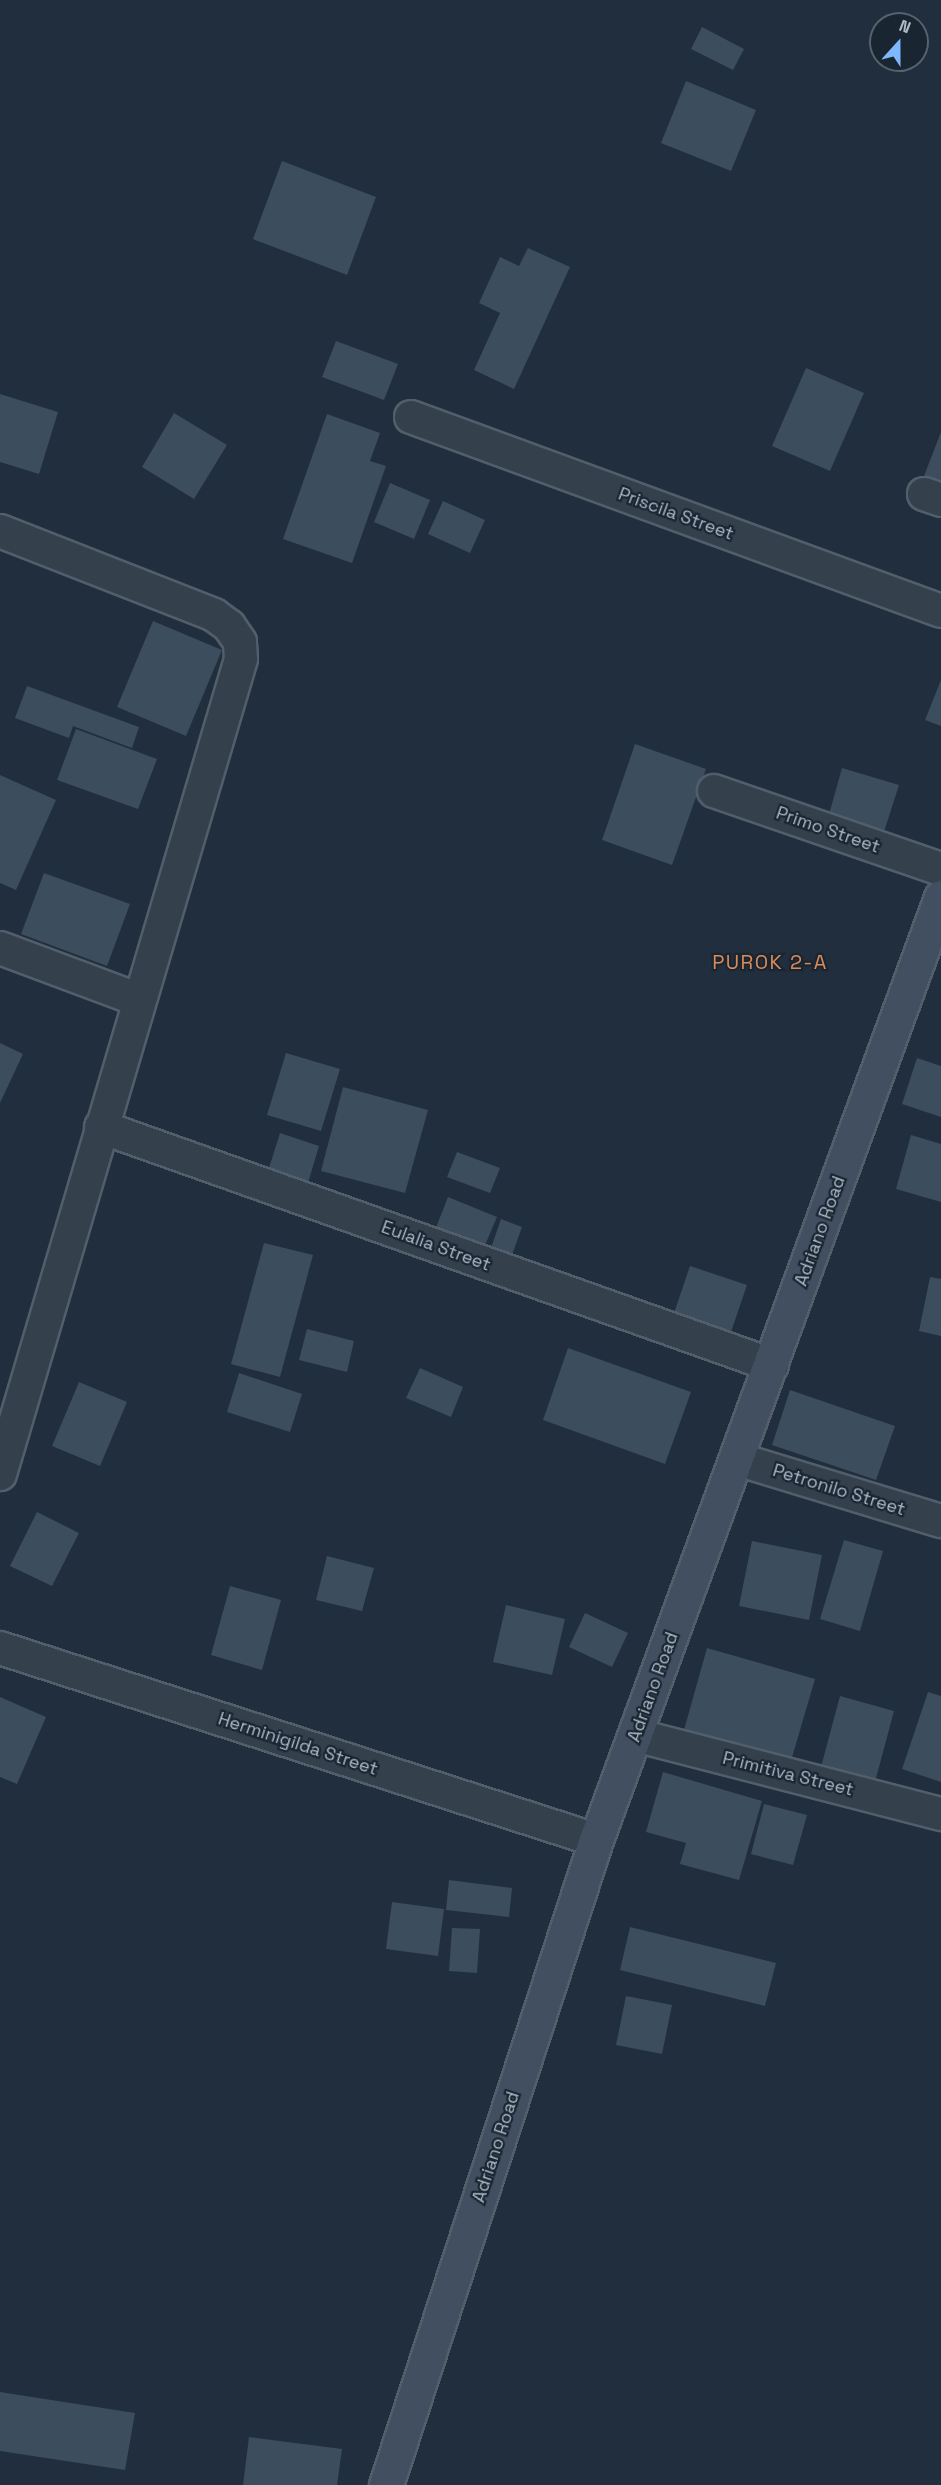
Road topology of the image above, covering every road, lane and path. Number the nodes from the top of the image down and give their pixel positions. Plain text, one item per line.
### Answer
1 (411, 417) dead end
2 (0, 531) edge
3 (941, 610) edge
4 (714, 791) dead end
5 (941, 869) edge
6 (941, 897) edge
7 (0, 948) edge
8 (139, 1000) junction
9 (100, 1126) junction
10 (772, 1365) junction
11 (737, 1459) junction
12 (0, 1474) edge
13 (941, 1521) edge
14 (0, 1648) edge
15 (635, 1735) junction
16 (941, 1814) edge
17 (596, 1840) junction
18 (386, 2485) edge

1 - 3 street, Priscila Street
2 - 8 street
4 - 5 street, Primo Street
6 - 10 street, Adriano Road
7 - 8 street
8 - 9 street
9 - 10 street, Eulalia Street
9 - 12 street
10 - 11 street, Adriano Road
11 - 13 street, Petronilo Street
11 - 15 street, Adriano Road
14 - 17 street, Herminigilda Street
15 - 16 street, Primitiva Street
15 - 17 street, Adriano Road
17 - 18 street, Adriano Road

